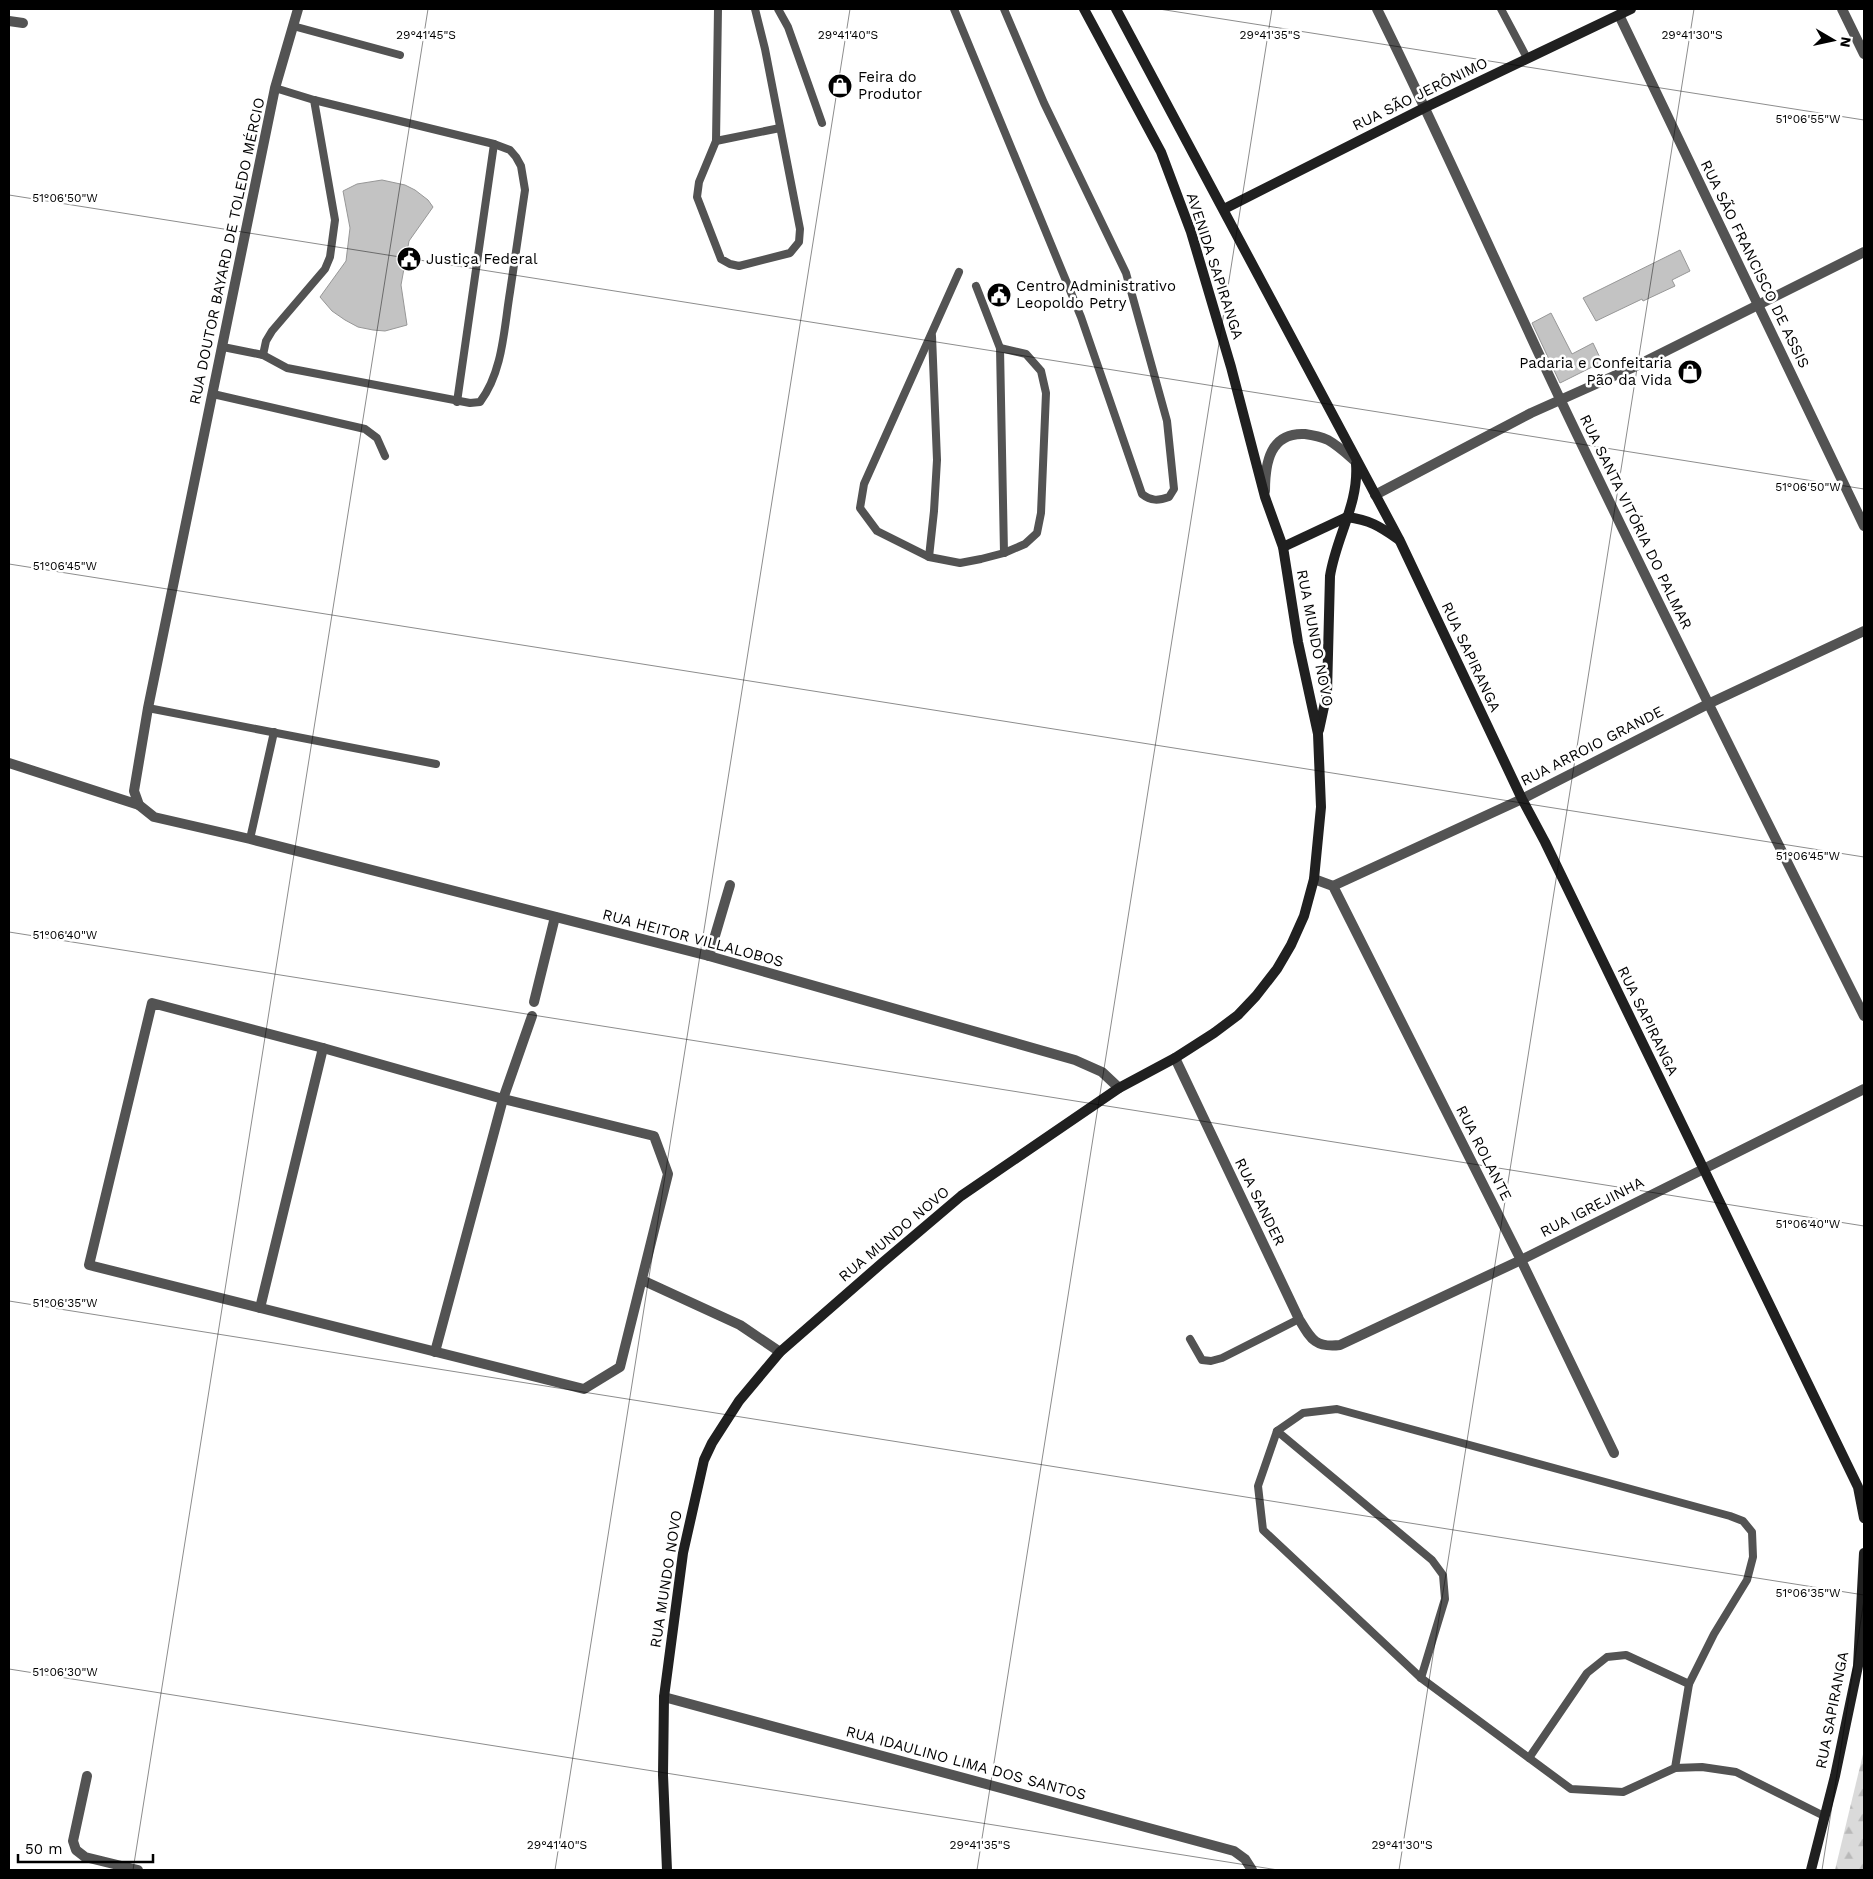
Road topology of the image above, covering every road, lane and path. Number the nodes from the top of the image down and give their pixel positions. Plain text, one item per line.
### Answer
1 (298, 9) edge
2 (718, 9) edge
3 (755, 9) edge
4 (778, 9) edge
5 (954, 9) edge
6 (1004, 9) edge
7 (1084, 9) edge
8 (1116, 9) edge
9 (1377, 9) edge
10 (1501, 9) edge
11 (1631, 9) edge
12 (1842, 9) edge
13 (1617, 12) edge
14 (9, 21) edge
15 (23, 23) dead end
16 (293, 26) junction
17 (1864, 54) edge
18 (400, 56) dead end
19 (1527, 58) junction
20 (276, 88) junction
21 (314, 100) junction
22 (1426, 107) junction
23 (822, 123) dead end
24 (780, 128) junction
25 (716, 141) junction
26 (494, 144) junction
27 (1224, 209) junction
28 (1864, 252) edge
29 (959, 272) dead end
30 (976, 286) dead end
31 (1758, 305) junction
32 (932, 334) junction
33 (223, 347) junction
34 (1000, 348) junction
35 (263, 355) junction
36 (213, 394) junction
37 (1560, 399) junction
38 (457, 402) junction
39 (385, 456) dead end
40 (1356, 461) junction
41 (1375, 495) junction
42 (1265, 497) junction
43 (1347, 517) junction
44 (1864, 526) edge
45 (1399, 539) junction
46 (1283, 547) junction
47 (1004, 553) junction
48 (929, 557) junction
49 (1864, 631) edge
50 (1708, 704) junction
51 (148, 708) junction
52 (274, 732) junction
53 (1318, 734) junction
54 (9, 763) edge
55 (436, 764) dead end
56 (1522, 799) junction
57 (140, 805) junction
58 (250, 839) junction
59 (1314, 879) junction
60 (730, 885) dead end
61 (1333, 886) junction
62 (555, 917) junction
63 (709, 956) junction
64 (534, 1002) dead end
65 (532, 1016) dead end
66 (1864, 1016) edge
67 (323, 1048) junction
68 (1174, 1058) junction
69 (1119, 1088) junction
70 (1864, 1089) edge
71 (503, 1099) junction
72 (1704, 1168) junction
73 (1521, 1260) junction
74 (642, 1280) junction
75 (260, 1308) junction
76 (1299, 1318) junction
77 (1190, 1339) dead end
78 (1330, 1346) joint
79 (435, 1352) junction
80 (780, 1352) junction
81 (1277, 1431) junction
82 (1614, 1453) dead end
83 (1864, 1518) edge
84 (1864, 1553) edge
85 (1421, 1678) junction
86 (1689, 1684) junction
87 (664, 1697) junction
88 (1529, 1758) junction
89 (1675, 1768) junction
90 (87, 1776) dead end
91 (1824, 1816) junction
92 (92, 1859) junction
93 (89, 1870) edge
94 (138, 1870) edge
95 (667, 1870) edge
96 (1252, 1870) edge
97 (1811, 1870) edge

1 - 16 street, RUA DOUTOR BAYARD DE TOLEDO MÉRCIO
2 - 25 lane
3 - 24 lane
4 - 23 lane
5 - 6 lane
7 - 42 main road, AVENIDA SAPIRANGA
8 - 27 main road, AVENIDA SAPIRANGA
9 - 22 street, RUA SANTA VITÓRIA DO PALMAR
10 - 19 lane
11 - 13 main road, RUA SÃO JERÔNIMO
12 - 17 street
13 - 19 main road, RUA SÃO JERÔNIMO
13 - 31 street, RUA SÃO FRANCISCO DE ASSIS
14 - 15 street
16 - 18 lane
16 - 20 street, RUA DOUTOR BAYARD DE TOLEDO MÉRCIO
19 - 22 main road, RUA SÃO JERÔNIMO
20 - 21 lane
20 - 33 street, RUA DOUTOR BAYARD DE TOLEDO MÉRCIO
21 - 26 lane
21 - 35 lane
22 - 27 main road, RUA SÃO JERÔNIMO
22 - 37 street, RUA SANTA VITÓRIA DO PALMAR
24 - 25 lane
24 - 25 lane
26 - 38 lane
26 - 38 lane
27 - 40 main road, AVENIDA SAPIRANGA
28 - 31 street
29 - 32 lane
30 - 34 lane
31 - 37 street
31 - 44 street, RUA SÃO FRANCISCO DE ASSIS
32 - 48 lane
32 - 48 lane
33 - 35 lane
33 - 36 street, RUA DOUTOR BAYARD DE TOLEDO MÉRCIO
34 - 47 lane
34 - 47 lane
35 - 38 lane
36 - 39 lane
36 - 51 street, RUA DOUTOR BAYARD DE TOLEDO MÉRCIO
37 - 41 street
37 - 50 street, RUA SANTA VITÓRIA DO PALMAR
40 - 41 main road, RUA SAPIRANGA
40 - 42 street
40 - 43 main road
41 - 45 main road, RUA SAPIRANGA
42 - 46 main road, AVENIDA SAPIRANGA
43 - 45 main road
43 - 46 main road
43 - 53 main road, RUA MUNDO NOVO
45 - 56 main road, RUA SAPIRANGA
46 - 53 main road, RUA MUNDO NOVO
47 - 48 lane
49 - 50 street, RUA ARROIO GRANDE
50 - 56 street, RUA ARROIO GRANDE
50 - 66 street, RUA SANTA VITÓRIA DO PALMAR
51 - 52 lane
51 - 57 street, RUA DOUTOR BAYARD DE TOLEDO MÉRCIO
52 - 55 lane
52 - 58 lane
53 - 59 main road, RUA MUNDO NOVO
54 - 57 street, RUA HEITOR VILLALOBOS
56 - 61 street, RUA ARROIO GRANDE
56 - 72 main road, RUA SAPIRANGA
57 - 58 street, RUA HEITOR VILLALOBOS
58 - 62 street, RUA HEITOR VILLALOBOS
59 - 61 street
59 - 68 main road, RUA MUNDO NOVO
60 - 63 street
61 - 73 street, RUA ROLANTE
62 - 63 street, RUA HEITOR VILLALOBOS
62 - 64 street
63 - 69 street, RUA HEITOR VILLALOBOS
65 - 71 street
67 - 71 street
67 - 75 street
67 - 75 street
68 - 69 main road, RUA MUNDO NOVO
68 - 76 street, RUA SANDER
69 - 80 main road, RUA MUNDO NOVO
70 - 72 street, RUA IGREJINHA
71 - 74 street
71 - 79 street
72 - 73 street, RUA IGREJINHA
72 - 83 main road, RUA SAPIRANGA
73 - 78 street, RUA IGREJINHA
73 - 82 street, RUA ROLANTE
74 - 79 street
74 - 80 street
75 - 79 street
76 - 77 lane
76 - 78 street, RUA SANDER
80 - 87 main road, RUA MUNDO NOVO
81 - 85 lane
81 - 85 lane
81 - 86 lane
84 - 91 main road, RUA SAPIRANGA
85 - 88 lane
86 - 88 lane
86 - 89 lane
87 - 95 main road, RUA MUNDO NOVO
87 - 96 street, RUA IDAULINO LIMA DOS SANTOS
88 - 89 lane
89 - 91 lane
90 - 92 street
91 - 97 main road, RUA SAPIRANGA
92 - 93 street
92 - 94 street

